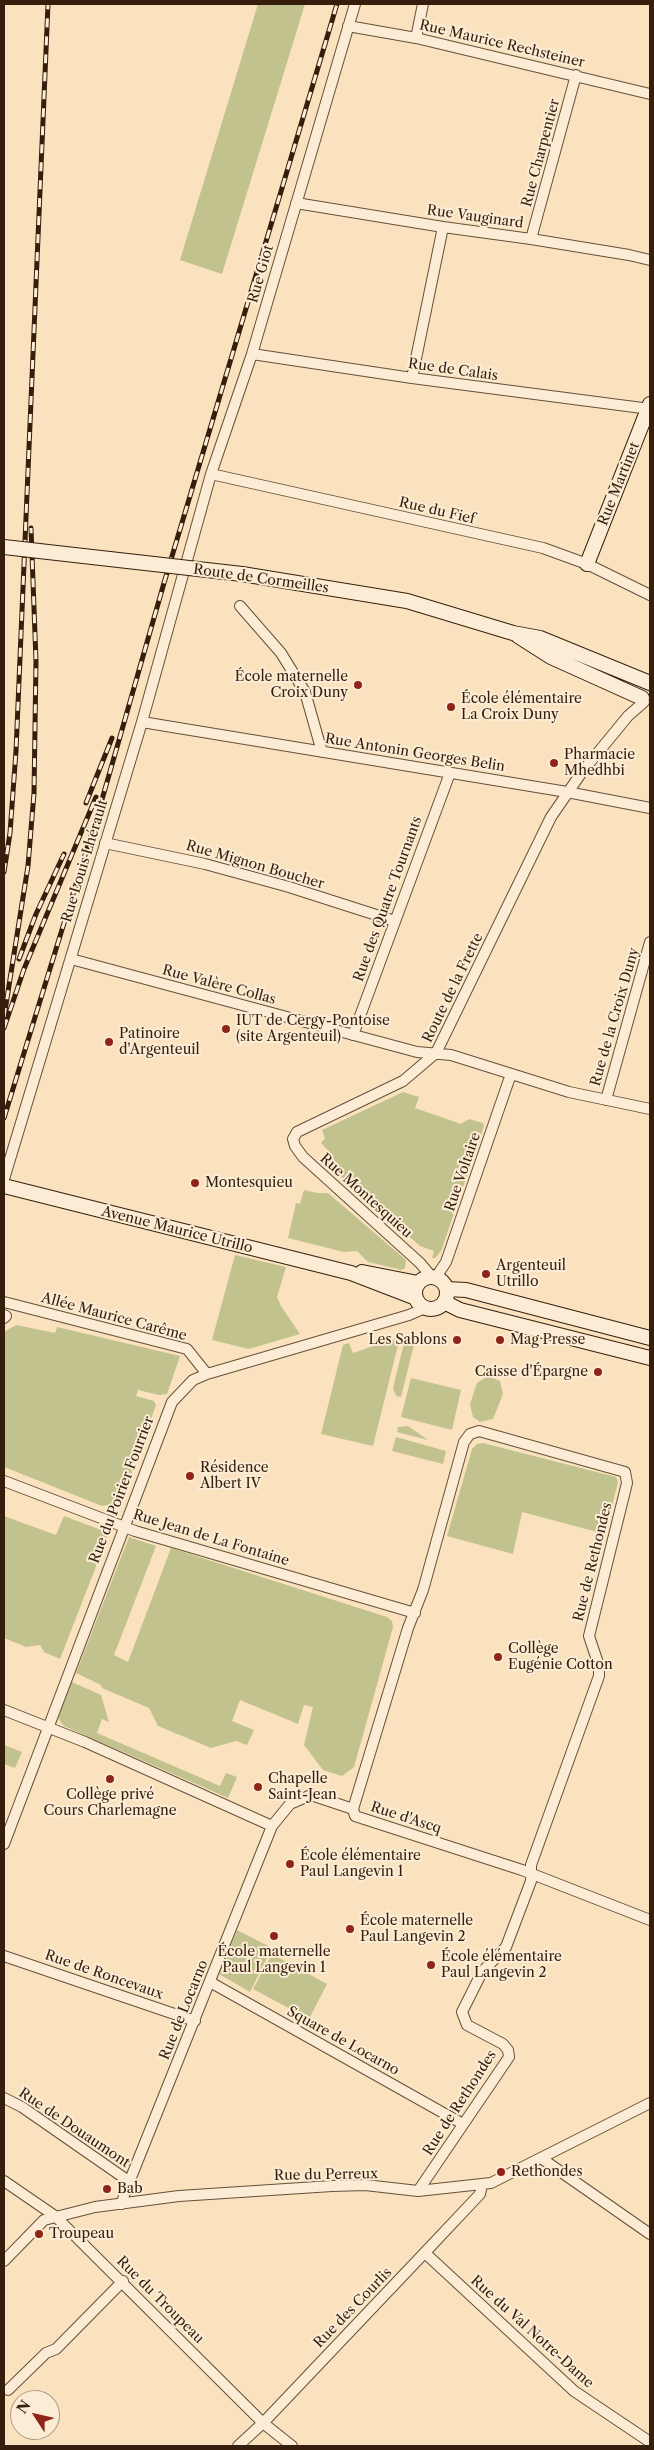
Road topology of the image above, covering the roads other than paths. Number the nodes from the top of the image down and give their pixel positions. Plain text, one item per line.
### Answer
1 (355, 4) edge
2 (423, 4) edge
3 (348, 26) junction
4 (416, 38) junction
5 (576, 75) junction
6 (650, 94) edge
7 (296, 203) junction
8 (442, 227) junction
9 (531, 239) junction
10 (650, 260) edge
11 (252, 354) junction
12 (412, 378) junction
13 (650, 407) edge
14 (211, 474) junction
15 (4, 547) edge
16 (190, 550) joint
17 (587, 564) junction
18 (650, 595) edge
19 (240, 606) dead end
20 (513, 633) junction
21 (650, 683) edge
22 (645, 701) edge
23 (142, 722) junction
24 (322, 752) junction
25 (450, 773) junction
26 (567, 792) junction
27 (650, 808) edge
28 (105, 843) junction
29 (395, 921) junction
30 (650, 942) edge
31 (71, 960) junction
32 (353, 1035) junction
33 (436, 1053) junction
34 (511, 1074) junction
35 (606, 1100) junction
36 (650, 1108) edge
37 (297, 1132) joint
38 (4, 1179) edge
39 (4, 1186) edge
40 (351, 1273) junction
41 (433, 1277) junction
42 (418, 1284) junction
43 (446, 1295) junction
44 (4, 1302) edge
45 (420, 1303) junction
46 (650, 1338) edge
47 (650, 1358) edge
48 (206, 1374) junction
49 (4, 1481) edge
50 (124, 1527) junction
51 (414, 1613) junction
52 (4, 1710) edge
53 (47, 1726) junction
54 (353, 1809) junction
55 (272, 1826) junction
56 (4, 1844) edge
57 (531, 1873) junction
58 (650, 1920) edge
59 (4, 1956) edge
60 (210, 1982) junction
61 (195, 2021) junction
62 (4, 2098) edge
63 (650, 2103) edge
64 (463, 2124) junction
65 (541, 2158) junction
66 (4, 2180) edge
67 (130, 2182) junction
68 (482, 2185) junction
69 (418, 2191) junction
70 (122, 2204) junction
71 (55, 2216) junction
72 (650, 2234) edge
73 (425, 2253) junction
74 (4, 2261) edge
75 (123, 2281) junction
76 (8, 2390) dead end
77 (263, 2423) junction
78 (650, 2442) edge
79 (238, 2446) edge
80 (292, 2446) edge

1 - 3 street, Rue Giot
2 - 4 street
3 - 4 street, Rue Maurice Rechsteiner
3 - 7 street, Rue Giot
4 - 5 street, Rue Maurice Rechsteiner
5 - 6 street, Rue Maurice Rechsteiner
5 - 9 street, Rue Charpentier
7 - 8 street, Rue Vauginard
7 - 11 street, Rue Giot
8 - 9 street, Rue Vauginard
8 - 12 street
9 - 10 street, Rue Vauginard
11 - 12 street, Rue de Calais
11 - 14 street, Rue Giot
12 - 13 street, Rue de Calais
13 - 17 street, Rue Martinet
14 - 16 street, Rue Giot
14 - 17 street, Rue du Fief
15 - 20 street, Route de Cormeilles, bridge
16 - 23 street, Rue Louis Lhérault
17 - 18 street, Rue du Fief
19 - 24 street
20 - 21 street
20 - 22 street
21 - 22 street
22 - 26 street
23 - 24 street, Rue Antonin Georges Belin
23 - 28 street, Rue Louis Lhérault
24 - 25 street, Rue Antonin Georges Belin
25 - 26 street, Rue Antonin Georges Belin
25 - 29 street, Rue des Quatre Tournants
26 - 27 street, Rue Antonin Georges Belin
26 - 33 street, Route de la Frette
28 - 29 street, Rue Mignon Boucher
28 - 31 street, Rue Louis Lhérault
29 - 32 street, Rue des Quatre Tournants
30 - 35 street, Rue de la Croix Duny
31 - 32 street, Rue Valère Collas
31 - 38 street, Rue Louis Lhérault
32 - 33 street, Rue Valère Collas
33 - 34 street, Rue Valère Collas
33 - 37 street, Route de la Frette
34 - 35 street, Rue Valère Collas
34 - 41 street, Rue Voltaire
35 - 36 street, Rue Valère Collas
37 - 41 street, Rue Montesquieu
39 - 40 street, Avenue Maurice Utrillo
40 - 42 street, Avenue Maurice Utrillo
40 - 45 street, Avenue Maurice Utrillo
41 - 42 street
41 - 43 street
42 - 45 street
43 - 45 street
43 - 46 street
43 - 47 street
44 - 48 street, Allée Maurice Carême
45 - 48 street, Rue du Poirier Fourrier
48 - 50 street, Rue du Poirier Fourrier
49 - 50 street, Rue Jean de La Fontaine
50 - 51 street, Rue Jean de La Fontaine
50 - 53 street, Rue du Poirier Fourrier
51 - 54 street, Rue de Rethondes
51 - 57 street, Rue de Rethondes
52 - 53 street
53 - 55 street
53 - 56 street, Rue du Poirier Fourrier
54 - 55 street, Rue d'Ascq
54 - 57 street, Rue d'Ascq
55 - 60 street, Rue de Locarno
57 - 58 street, Rue d'Ascq
57 - 64 street, Rue de Rethondes
59 - 61 street, Rue de Roncevaux
60 - 61 street, Rue de Locarno
60 - 64 street, Square de Locarno
61 - 67 street, Rue de Locarno
62 - 67 street, Rue de Douaumont
63 - 65 street, Rue du Perreux
64 - 69 street, Rue de Rethondes
65 - 68 street, Rue du Perreux
65 - 72 street
66 - 71 street, Rue du Troupeau
67 - 70 street, Rue de Locarno
68 - 69 street, Rue du Perreux
68 - 73 street, Rue des Courlis
69 - 70 street, Rue du Perreux
70 - 71 street, Rue du Perreux
71 - 74 street, Rue du Perreux
71 - 75 street, Rue du Troupeau
73 - 77 street, Rue des Courlis
73 - 78 street, Rue du Val Notre-Dame
75 - 76 street
75 - 77 street, Rue du Troupeau
77 - 79 street, Rue des Courlis
77 - 80 street, Rue du Troupeau

